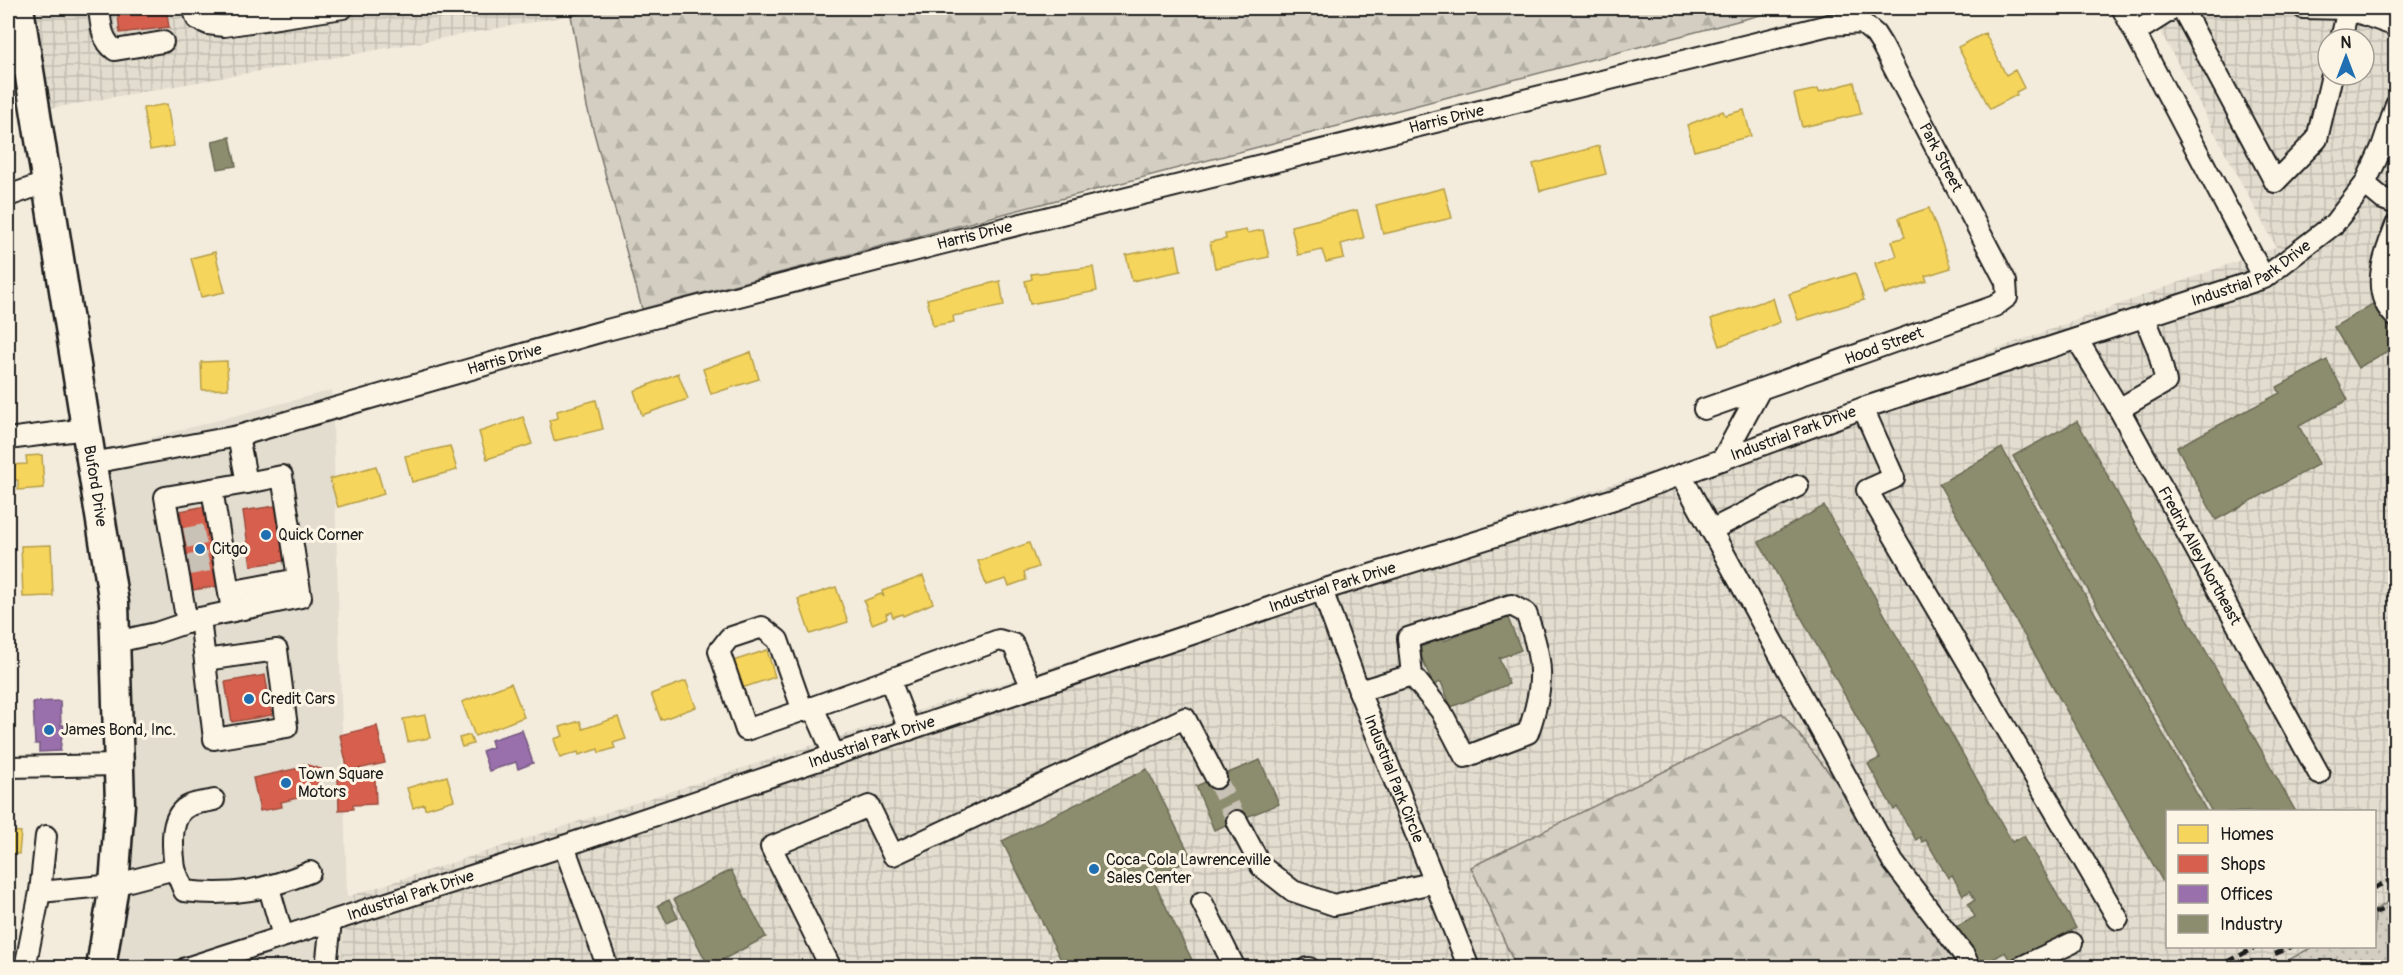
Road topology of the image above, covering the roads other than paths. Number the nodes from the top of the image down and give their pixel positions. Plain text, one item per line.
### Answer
1 (19, 8) edge
2 (99, 8) edge
3 (193, 8) edge
4 (343, 8) edge
5 (2122, 8) edge
6 (2174, 8) edge
7 (2182, 8) edge
8 (2303, 8) edge
9 (2348, 9) edge
10 (1862, 23) joint
11 (2396, 26) edge
12 (2344, 27) edge
13 (2136, 32) junction
14 (163, 42) dead end
15 (17, 62) edge
16 (2329, 87) edge
17 (2396, 105) edge
18 (48, 182) junction
19 (2365, 184) junction
20 (8, 196) edge
21 (2396, 204) edge
22 (2396, 225) edge
23 (2264, 278) junction
24 (2007, 297) joint
25 (2144, 316) junction
26 (2396, 317) edge
27 (2077, 339) junction
28 (1760, 390) junction
29 (1863, 408) junction
30 (1704, 409) dead end
31 (2119, 409) junction
32 (86, 429) junction
33 (238, 436) junction
34 (8, 439) edge
35 (1722, 460) junction
36 (92, 463) junction
37 (1682, 475) junction
38 (247, 483) junction
39 (1798, 486) dead end
40 (212, 489) junction
41 (1711, 530) junction
42 (1322, 590) junction
43 (231, 602) junction
44 (193, 620) junction
45 (116, 642) junction
46 (205, 660) junction
47 (1412, 675) junction
48 (890, 680) junction
49 (1032, 688) junction
50 (1359, 691) junction
51 (808, 709) junction
52 (909, 730) junction
53 (834, 755) junction
54 (119, 765) junction
55 (8, 767) edge
56 (2319, 774) dead end
57 (1216, 778) tunnel mouth
58 (214, 800) dead end
59 (1237, 821) tunnel mouth
60 (46, 836) dead end
61 (564, 846) junction
62 (175, 869) junction
63 (310, 872) dead end
64 (1437, 882) junction
65 (114, 885) junction
66 (269, 888) junction
67 (39, 892) junction
68 (1202, 902) dead end
69 (2118, 919) dead end
70 (331, 921) junction
71 (283, 936) junction
72 (2072, 943) dead end
73 (25, 968) edge
74 (101, 968) edge
75 (186, 968) edge
76 (326, 968) edge
77 (608, 968) edge
78 (831, 968) edge
79 (1235, 968) edge
80 (1469, 968) edge
81 (1970, 968) edge
82 (2019, 968) edge

1 - 15 highway, Buford Drive
2 - 14 street
3 - 4 street
5 - 13 street
6 - 13 street
7 - 16 street
8 - 9 street
9 - 11 street
9 - 12 street
10 - 24 street, Park Street
10 - 33 street, Harris Drive
13 - 23 street
15 - 18 highway, Buford Drive
17 - 19 street, Industrial Park Drive
18 - 20 street
18 - 32 highway, Buford Drive
19 - 21 street
19 - 23 street, Industrial Park Drive
22 - 26 street
23 - 25 street, Industrial Park Drive
24 - 28 street, Hood Street
25 - 27 street, Industrial Park Drive
25 - 31 street
27 - 29 street, Industrial Park Drive
27 - 31 street, Fredrix Alley Northeast
28 - 30 street, Hood Street
28 - 35 street
29 - 35 street, Industrial Park Drive
29 - 69 street
31 - 56 street, Fredrix Alley Northeast
32 - 34 street
32 - 36 highway, Buford Drive
33 - 36 street, Harris Drive
33 - 38 street
35 - 37 street, Industrial Park Drive
36 - 45 highway, Buford Drive
37 - 41 street
37 - 42 street, Industrial Park Drive
38 - 40 street
38 - 43 street
39 - 41 street
40 - 43 street
40 - 44 street
41 - 81 street
42 - 49 street, Industrial Park Drive
42 - 50 street, Industrial Park Circle
43 - 44 street
44 - 45 street
44 - 46 street
45 - 54 highway, Buford Drive
46 - 46 street
47 - 47 street
47 - 50 street
48 - 49 street
48 - 51 street
48 - 52 street
49 - 52 street, Industrial Park Drive
50 - 64 street, Industrial Park Circle
51 - 51 street
51 - 53 street
52 - 53 street, Industrial Park Drive
53 - 61 street, Industrial Park Drive
54 - 55 street
54 - 65 highway, Buford Drive
57 - 78 street
58 - 62 street
59 - 64 street
60 - 67 street
61 - 70 street, Industrial Park Drive
61 - 77 street
62 - 65 street
62 - 66 street
63 - 66 street
64 - 80 street, Industrial Park Circle
65 - 67 street
65 - 74 highway, Buford Drive
66 - 71 street
67 - 73 street
68 - 79 street
70 - 71 street, Industrial Park Drive
70 - 76 street
71 - 75 street, Industrial Park Drive
72 - 82 street

